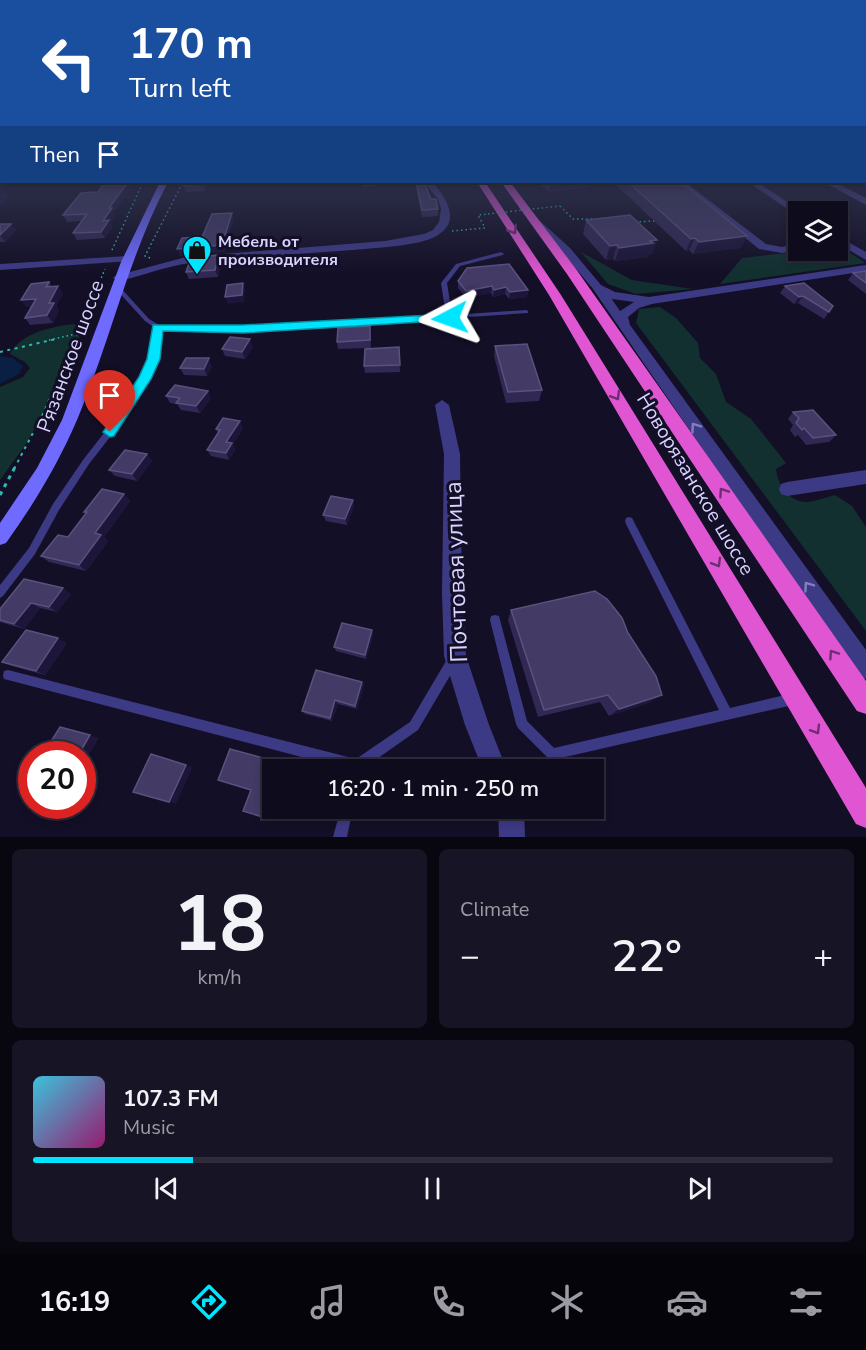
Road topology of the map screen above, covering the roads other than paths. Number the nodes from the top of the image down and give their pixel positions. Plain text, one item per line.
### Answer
1 (155, 197) edge
2 (441, 197) edge
3 (491, 197) edge
4 (517, 197) edge
5 (699, 197) edge
6 (775, 197) edge
7 (788, 205) edge
8 (536, 222) junction
9 (848, 245) edge
10 (788, 249) edge
11 (501, 254) dead end
12 (864, 254) edge
13 (127, 259) junction
14 (0, 267) edge
15 (866, 268) edge
16 (118, 282) junction
17 (597, 287) junction
18 (652, 300) junction
19 (526, 312) dead end
20 (450, 318) junction
21 (158, 327) junction
22 (625, 328) junction
23 (442, 405) dead end
24 (866, 477) edge
25 (787, 489) dead end
26 (629, 521) dead end
27 (0, 537) edge
28 (0, 592) edge
29 (495, 620) dead end
30 (455, 657) junction
31 (866, 668) edge
32 (8, 675) dead end
33 (797, 698) junction
34 (866, 702) edge
35 (727, 714) junction
36 (327, 759) edge
37 (368, 759) edge
38 (491, 759) edge
39 (866, 814) edge
40 (344, 819) edge
41 (512, 819) edge
42 (340, 837) edge
43 (513, 837) edge

1 - 13 main road, Рязанское шоссе
2 - 16 street
3 -> 33 highway, Новорязанское шоссе
4 - 8 highway, Новорязанское шоссе
5 - 10 street
6 - 7 street
8 - 17 street
34 -> 8 highway, Новорязанское шоссе
9 - 12 street
11 - 20 lane
13 - 14 street
13 - 16 main road, Рязанское шоссе
15 - 18 street
16 - 21 lane
16 - 27 main road, Рязанское шоссе
17 - 18 street
17 - 22 street
18 - 22 street
19 - 20 lane
20 - 21 lane
21 - 28 lane
31 -> 22 street
23 - 30 street, Почтовая улица
24 - 25 street
26 - 35 lane
29 - 35 lane
30 - 37 lane
30 - 38 street, Почтовая улица
32 - 36 lane
33 - 35 lane
33 -> 39 highway, Новорязанское шоссе
40 - 42 lane
41 - 43 street

